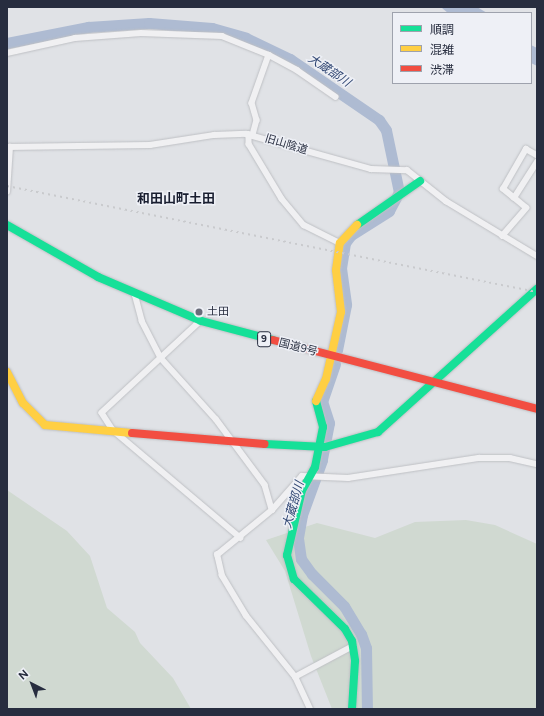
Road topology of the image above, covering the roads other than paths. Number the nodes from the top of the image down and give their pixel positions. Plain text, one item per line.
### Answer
1 (7, 53) edge
2 (269, 55) junction
3 (336, 97) dead end
4 (251, 135) junction
5 (8, 147) edge
6 (537, 155) edge
7 (537, 162) edge
8 (420, 181) junction
9 (7, 192) edge
10 (514, 198) junction
11 (7, 224) edge
12 (502, 236) junction
13 (340, 242) junction
14 (537, 256) edge
15 (535, 293) edge
16 (135, 294) junction
17 (201, 321) junction
18 (332, 357) junction
19 (161, 358) junction
20 (7, 372) edge
21 (434, 381) junction
22 (537, 410) edge
23 (113, 430) junction
24 (233, 443) junction
25 (319, 447) junction
26 (537, 464) edge
27 (310, 474) junction
28 (272, 510) junction
29 (241, 538) junction
30 (354, 646) junction
31 (295, 677) junction
32 (310, 709) edge
33 (352, 709) edge

1 - 2 street
2 - 3 street
2 - 4 street
4 - 5 street, 旧山陰道
4 - 8 street, 旧山陰道
4 - 13 street
5 - 9 street
6 - 10 street
7 - 10 street
8 - 12 street, 旧山陰道
8 - 13 main road
10 - 12 street
11 - 16 main road, 国道9号 / 9
12 - 14 street, 旧山陰道
13 - 18 main road
15 - 21 main road
16 - 17 main road, 国道9号 / 9
16 - 19 street
17 - 18 main road, 国道9号 / 9
17 - 19 street
18 - 21 main road, 国道9号 / 9
18 - 25 main road
19 - 23 street
19 - 24 street
20 - 23 main road
21 - 22 main road, 国道9号 / 9
21 - 25 main road
23 - 24 main road
23 - 29 street
24 - 25 main road
24 - 28 street
25 - 27 main road
26 - 27 street
27 - 28 street
27 - 30 main road
28 - 29 street
29 - 31 street
30 - 31 street
30 - 33 main road
31 - 32 street

